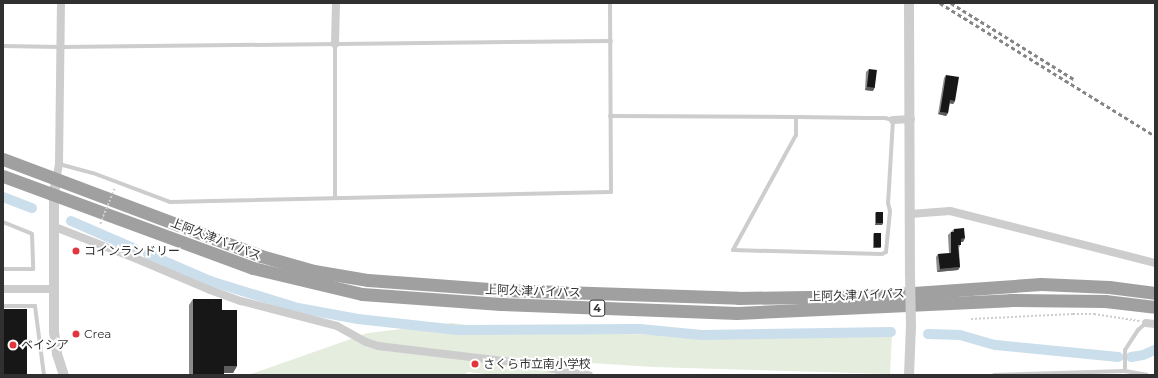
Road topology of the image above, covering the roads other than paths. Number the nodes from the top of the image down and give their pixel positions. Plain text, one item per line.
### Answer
1 (61, 3) edge
2 (336, 3) edge
3 (610, 3) edge
4 (909, 3) edge
5 (610, 41) junction
6 (335, 44) junction
7 (3, 46) edge
8 (61, 47) junction
9 (610, 116) junction
10 (796, 117) junction
11 (911, 119) junction
12 (893, 120) junction
13 (3, 160) edge
14 (59, 164) junction
15 (3, 176) edge
16 (56, 180) junction
17 (54, 194) junction
18 (335, 198) junction
19 (910, 214) junction
20 (3, 222) edge
21 (55, 228) junction
22 (1155, 263) edge
23 (3, 269) edge
24 (3, 289) edge
25 (54, 289) junction
26 (1155, 293) edge
27 (3, 306) edge
28 (1155, 307) edge
29 (1146, 323) joint
30 (1155, 324) edge
31 (1125, 372) junction
32 (573, 374) edge
33 (44, 375) edge
34 (64, 375) edge
35 (589, 375) edge
36 (909, 375) edge
37 (994, 375) edge
38 (1147, 375) edge

1 - 8 street
2 - 6 street
3 - 5 lane
4 - 11 street
5 - 6 lane
5 - 9 lane
6 - 8 lane
6 - 18 lane
7 - 8 lane
8 - 14 street
9 - 10 lane
9 - 18 lane
10 - 12 lane
10 - 12 lane
11 - 12 street
11 - 19 street
13 - 16 highway, 上阿久津バイパス / 4
14 - 16 street
14 - 18 lane
15 - 17 highway, 上阿久津バイパス / 4
16 - 17 street
16 - 26 highway, 上阿久津バイパス / 4
17 - 21 street
17 - 28 highway, 上阿久津バイパス / 4
19 - 22 street
19 - 36 street, bridge
20 - 23 lane
21 - 25 street
21 - 32 street
24 - 25 street
25 - 34 street
27 - 33 lane
29 - 30 street
29 - 31 lane
31 - 37 lane
31 - 38 lane
32 - 35 street

